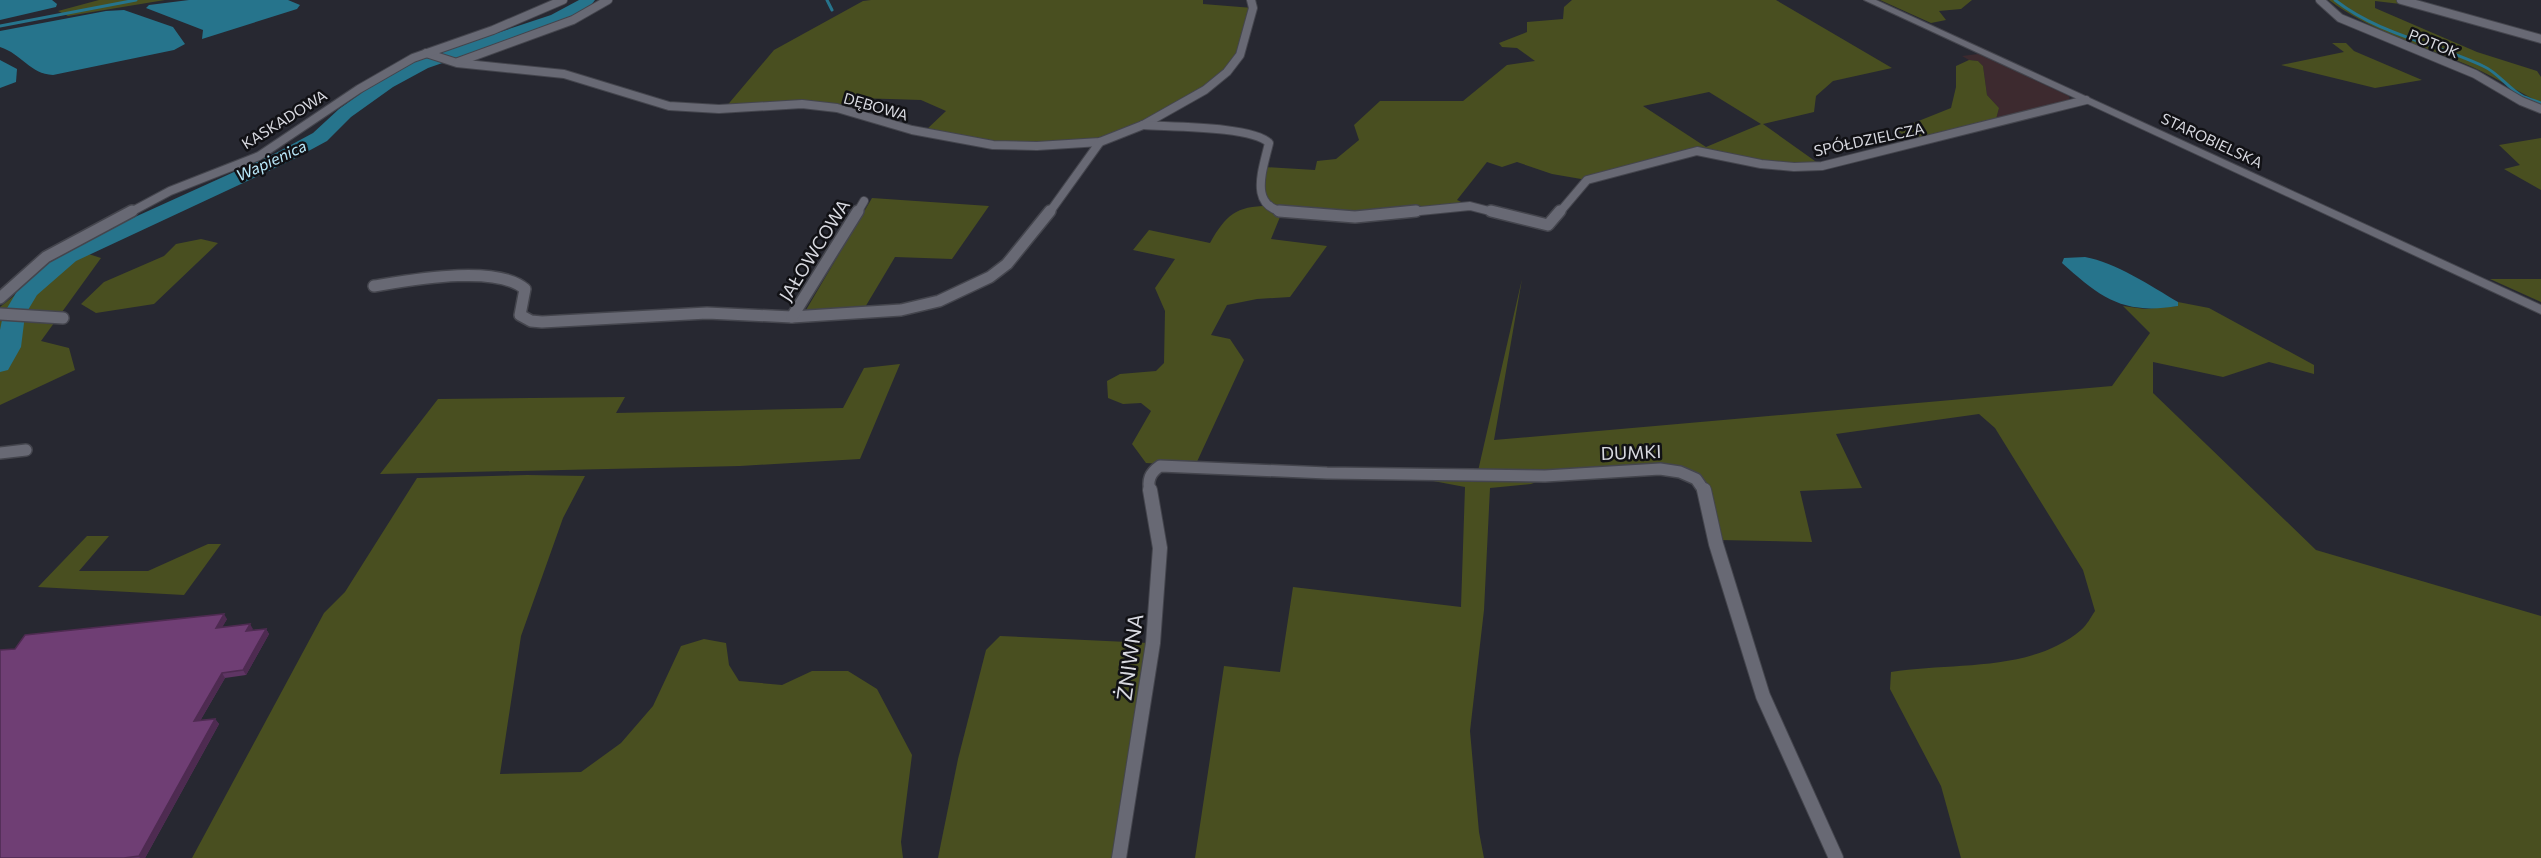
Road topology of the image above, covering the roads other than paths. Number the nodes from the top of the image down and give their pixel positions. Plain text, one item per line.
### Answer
1 (563, 0) edge
2 (608, 0) edge
3 (1251, 0) edge
4 (1869, 0) edge
5 (2320, 0) edge
6 (2401, 0) edge
7 (2541, 39) edge
8 (430, 54) junction
9 (453, 62) junction
10 (2086, 100) junction
11 (2541, 109) edge
12 (1143, 124) junction
13 (1100, 142) junction
14 (864, 201) dead end
15 (374, 286) dead end
16 (0, 298) edge
17 (2541, 310) edge
18 (0, 314) edge
19 (792, 316) junction
20 (63, 318) dead end
21 (26, 450) dead end
22 (0, 453) edge
23 (1160, 466) joint
24 (1119, 858) edge
25 (1836, 858) edge

1 - 8 street, KASKADOWA
2 - 9 street
3 - 12 street, DĘBOWA
4 - 10 street, STAROBIELSKA
5 - 11 street, POTOK
6 - 7 street
8 - 9 street, DĘBOWA
8 - 16 street, KASKADOWA
9 - 13 street, DĘBOWA
10 - 12 street, SPÓŁDZIELCZA
10 - 17 street, STAROBIELSKA
12 - 13 street, DĘBOWA
13 - 19 street
14 - 19 street, JAŁOWCOWA
15 - 19 street
18 - 20 street
21 - 22 street
23 - 24 street, ŻNIWNA
23 - 25 street, DUMKI

